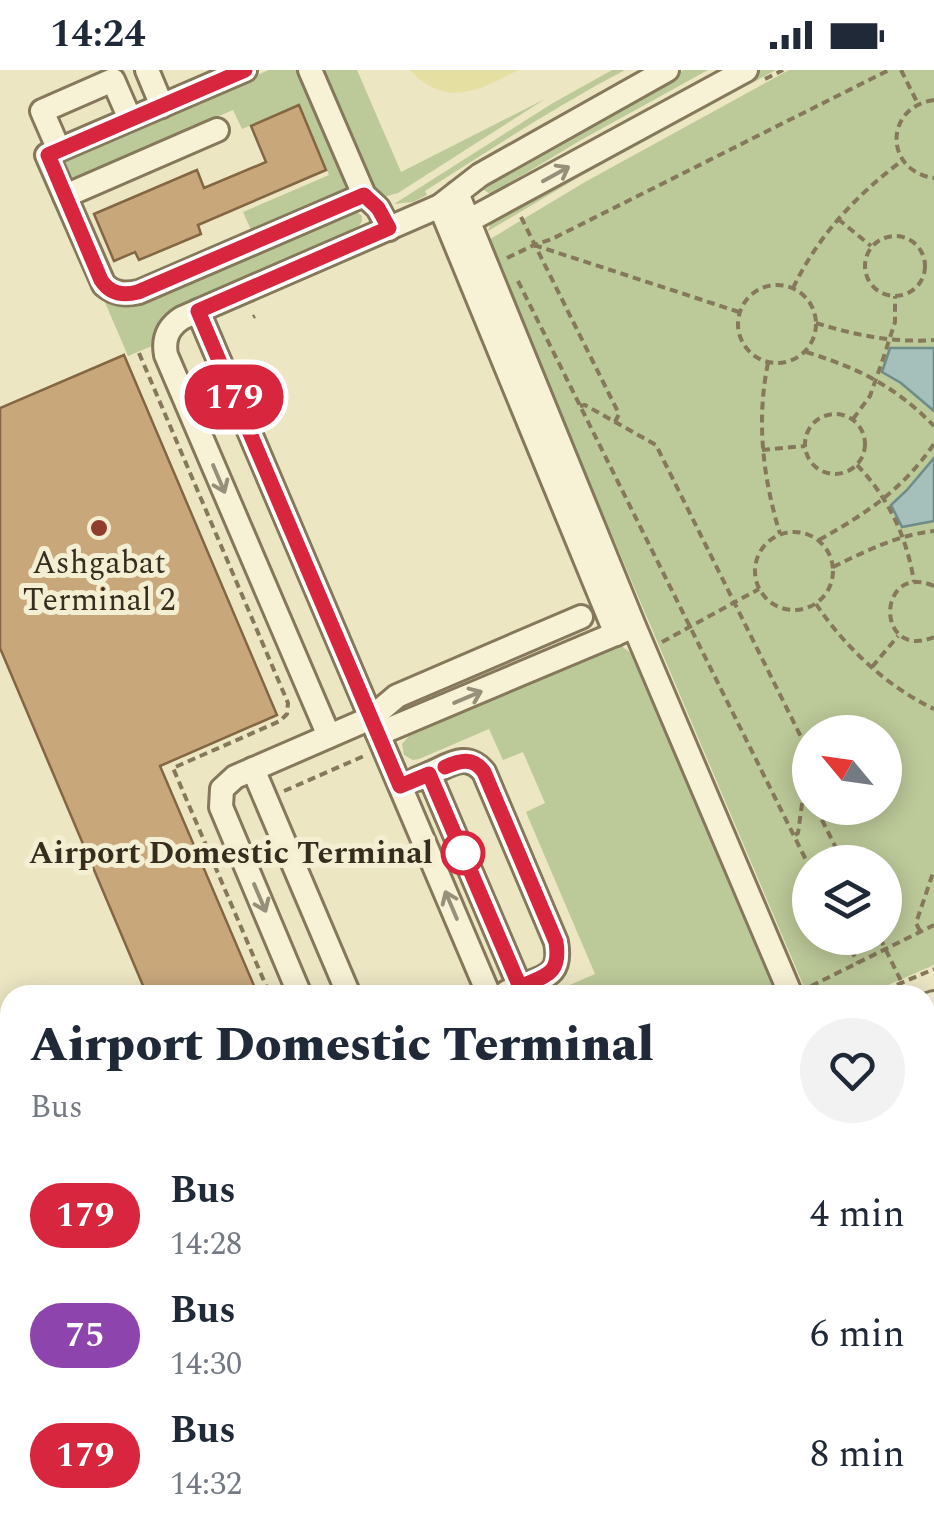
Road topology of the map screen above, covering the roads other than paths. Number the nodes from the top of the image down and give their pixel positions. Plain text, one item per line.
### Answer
1 (146, 70) edge
2 (245, 70) edge
3 (310, 70) edge
4 (667, 70) edge
5 (756, 74) edge
6 (162, 106) junction
7 (130, 120) junction
8 (217, 130) dead end
9 (59, 150) junction
10 (364, 195) junction
11 (65, 196) junction
12 (449, 200) junction
13 (470, 220) junction
14 (389, 228) junction
15 (198, 311) junction
16 (581, 616) dead end
17 (625, 630) junction
18 (375, 726) junction
19 (329, 736) junction
20 (253, 769) junction
21 (429, 774) junction
22 (400, 786) junction
23 (296, 985) edge
24 (345, 985) edge
25 (485, 985) edge
26 (508, 985) edge
27 (523, 985) edge
28 (796, 985) edge

1 - 6 street
2 - 6 street
3 - 10 street
4 - 12 street
13 -> 5 street
6 - 7 street
7 - 9 street
7 - 9 street
8 - 11 street
9 - 11 street
10 - 11 street
10 - 14 street
12 - 13 street
12 - 14 street
12 - 17 street
13 - 17 street
14 - 15 street
15 - 18 street
15 -> 19 street
16 - 18 street
18 -> 17 street
17 - 28 street
18 - 19 street
18 - 22 street
19 - 20 street
20 -> 23 street
20 - 24 street
21 - 22 street
21 - 26 street
21 - 27 street
25 -> 22 street

